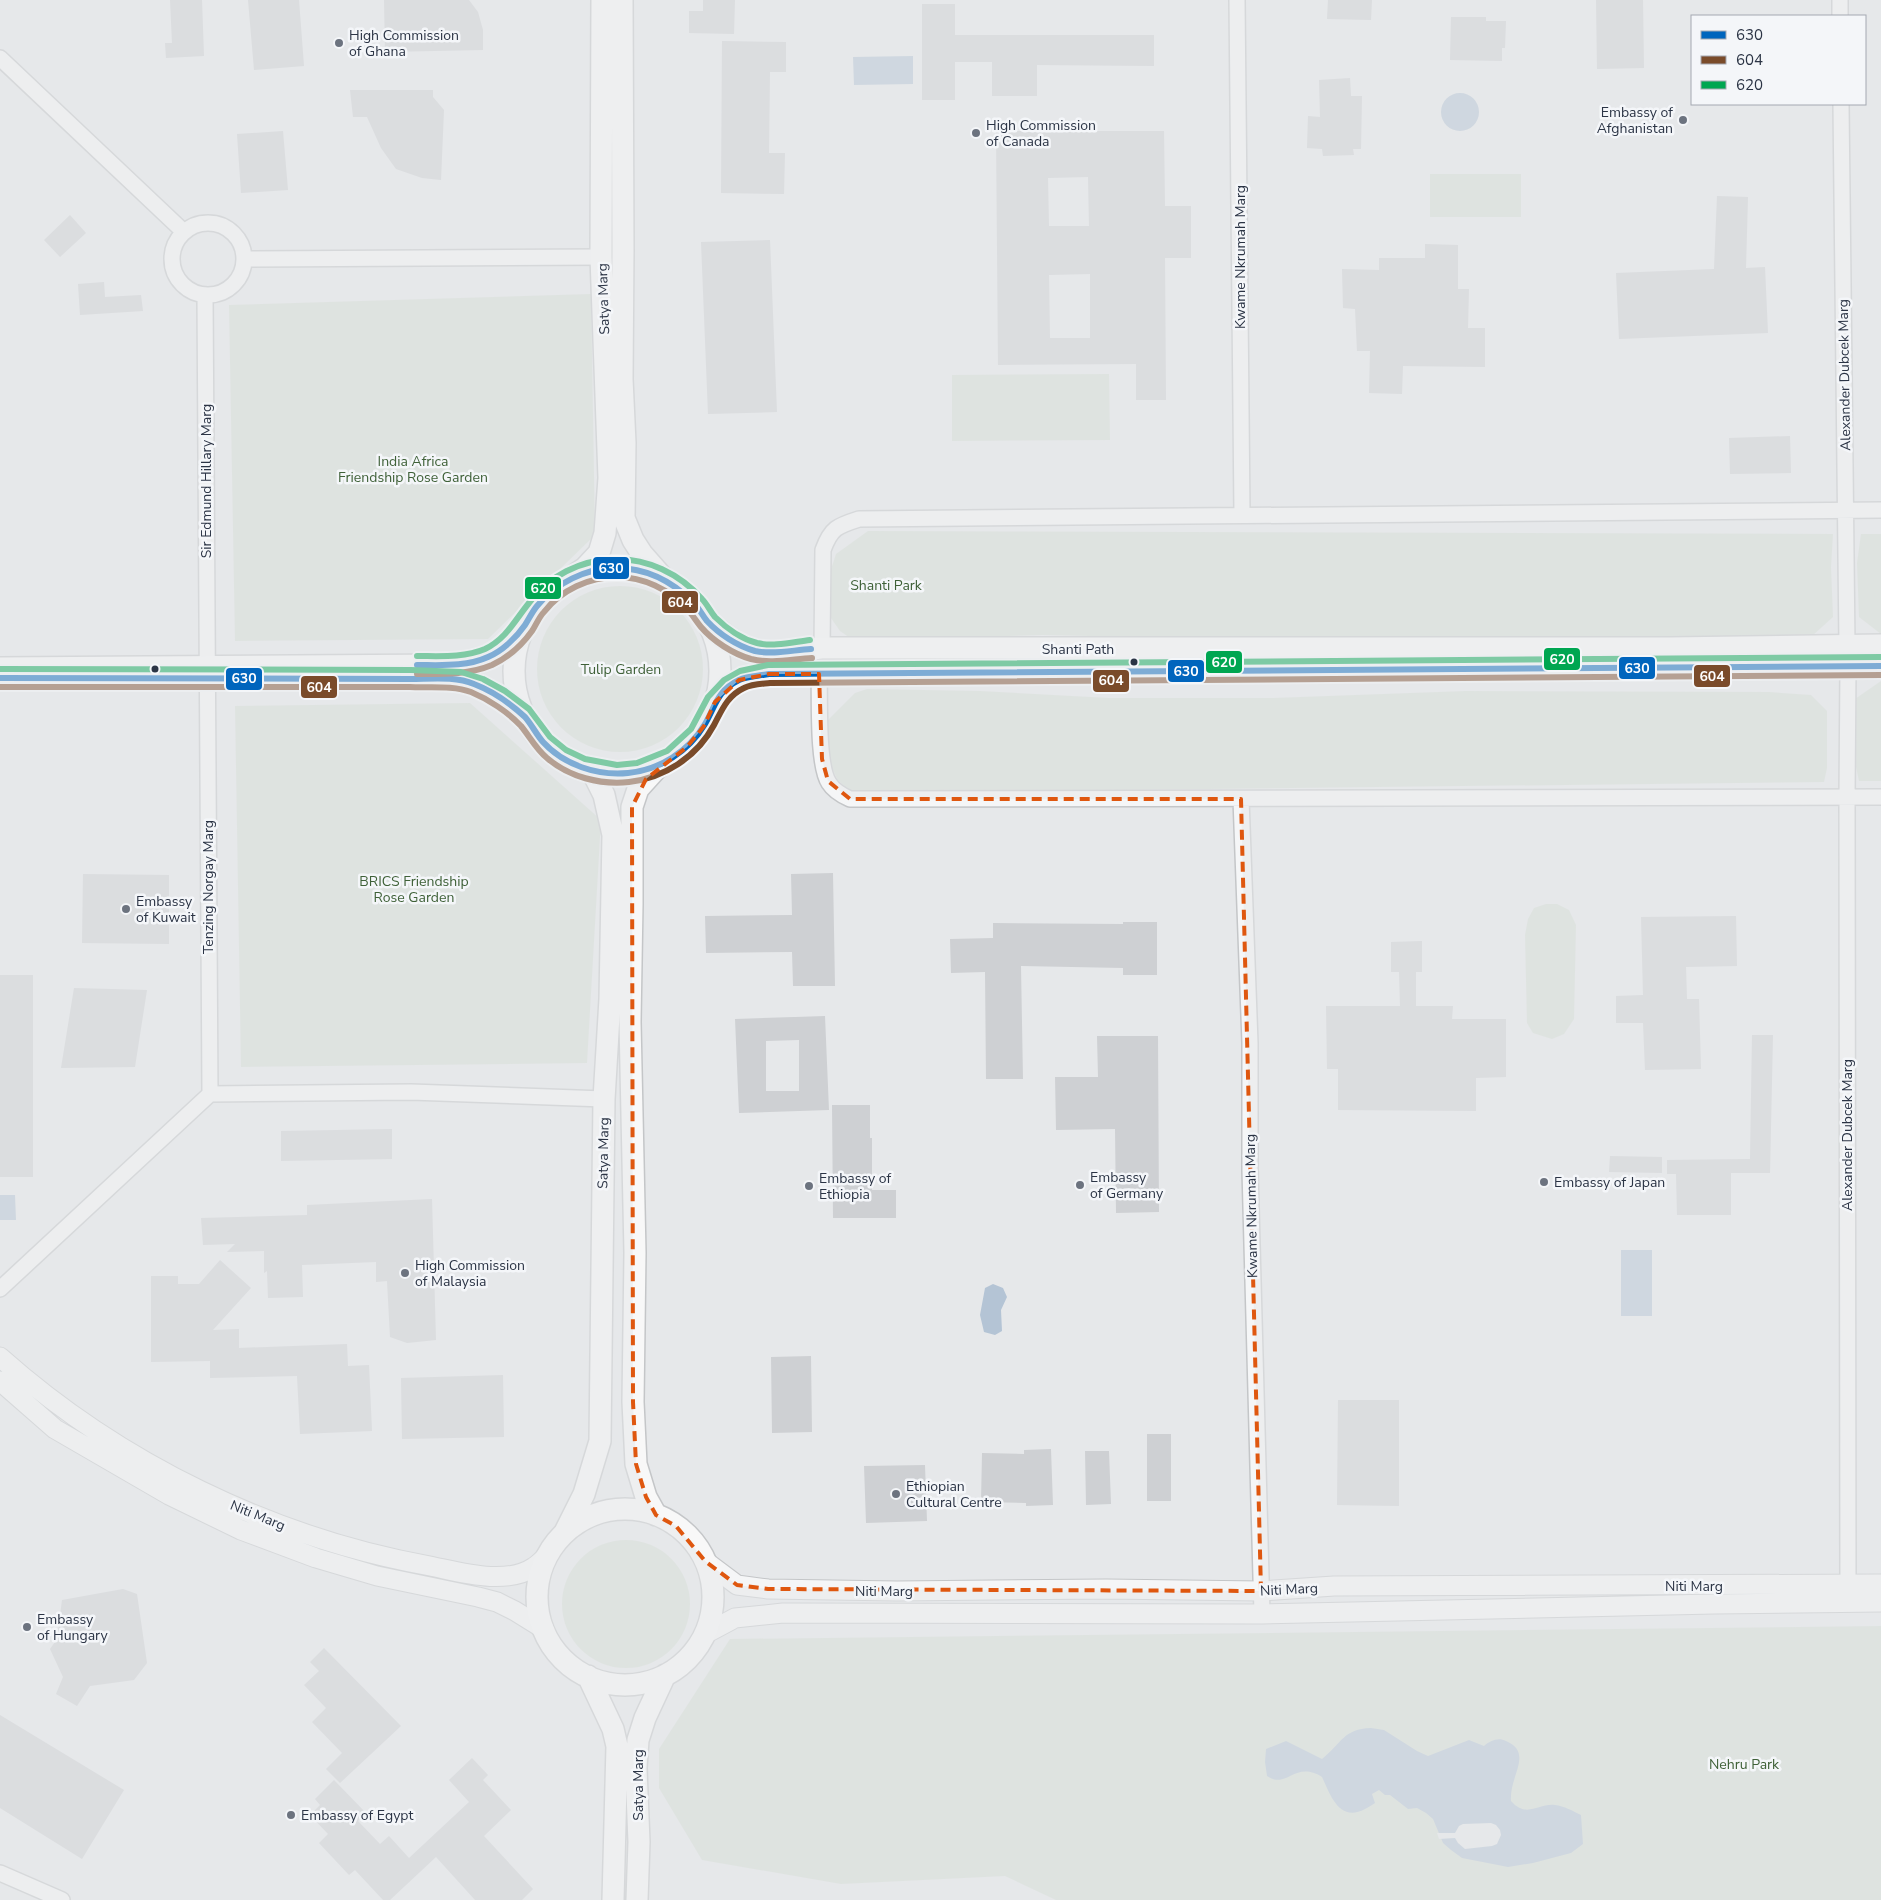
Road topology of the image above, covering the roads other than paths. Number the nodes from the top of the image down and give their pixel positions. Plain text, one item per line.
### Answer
1 (602, 0) edge
2 (622, 0) edge
3 (1237, 0) edge
4 (1840, 0) edge
5 (1840, 15) edge
6 (0, 58) edge
7 (1841, 105) edge
8 (184, 232) junction
9 (601, 257) junction
10 (244, 260) junction
11 (205, 295) junction
12 (1845, 510) junction
13 (1881, 510) edge
14 (1242, 514) junction
15 (666, 580) junction
16 (566, 582) junction
17 (706, 620) junction
18 (524, 626) junction
19 (1881, 645) edge
20 (1847, 646) junction
21 (822, 648) junction
22 (1881, 666) edge
23 (1848, 667) junction
24 (0, 668) edge
25 (206, 673) junction
26 (819, 674) junction
27 (0, 678) edge
28 (715, 702) junction
29 (525, 717) junction
30 (665, 763) junction
31 (592, 771) junction
32 (1847, 797) junction
33 (1881, 797) edge
34 (1241, 799) junction
35 (210, 1094) junction
36 (604, 1099) junction
37 (0, 1289) edge
38 (0, 1357) edge
39 (0, 1381) edge
40 (656, 1515) junction
41 (565, 1532) junction
42 (548, 1555) junction
43 (705, 1561) junction
44 (1881, 1584) edge
45 (1261, 1591) junction
46 (1848, 1593) junction
47 (1881, 1602) edge
48 (1262, 1614) junction
49 (544, 1629) junction
50 (705, 1634) junction
51 (665, 1675) junction
52 (588, 1676) junction
53 (0, 1873) edge
54 (62, 1900) edge
55 (613, 1900) edge
56 (637, 1900) edge

1 - 9 main road, Satya Marg
2 - 15 main road, Satya Marg
3 - 14 street, Kwame Nkrumah Marg
4 - 5 street
6 - 8 street
7 - 12 street, Alexander Dubcek Marg
8 - 10 street
8 - 11 street
9 - 10 street
9 - 16 main road, Satya Marg
10 - 11 street
11 - 25 street, Sir Edmund Hillary Marg
12 - 13 street
12 - 14 street
12 - 20 street, Alexander Dubcek Marg
14 - 21 street
15 - 16 main road
15 - 17 main road
16 - 18 main road
17 - 21 main road, Shanti Path
17 - 28 main road
18 - 25 main road
18 - 29 main road
19 - 20 main road, Shanti Path
20 - 21 main road, Shanti Path
22 - 23 main road, Shanti Path
23 - 26 main road, Shanti Path
23 - 32 street, Alexander Dubcek Marg
24 - 25 main road
25 - 27 main road
25 - 29 main road
25 - 35 street, Tenzing Norgay Marg
26 - 28 main road, Shanti Path
26 - 34 street
28 - 30 main road
29 - 31 main road
30 - 31 main road
30 - 40 main road
31 - 36 main road, Satya Marg
32 - 33 street
32 - 34 street
32 - 46 street, Alexander Dubcek Marg
34 - 45 street, Kwame Nkrumah Marg
35 - 36 street
35 - 37 street
36 - 41 main road, Satya Marg
38 - 42 street, Niti Marg
39 - 49 street, Niti Marg
40 - 41 main road
40 - 43 main road
41 - 42 main road
42 - 49 main road
43 - 45 street, Niti Marg
43 - 50 main road
44 - 46 street, Niti Marg
45 - 46 street, Niti Marg
45 - 48 street, Kwame Nkrumah Marg
46 - 47 street, Niti Marg
46 - 48 street, Niti Marg
48 - 50 street, Niti Marg
49 - 52 main road
50 - 51 main road
51 - 52 main road
51 - 56 main road, Satya Marg
52 - 55 main road, Satya Marg
53 - 54 street

